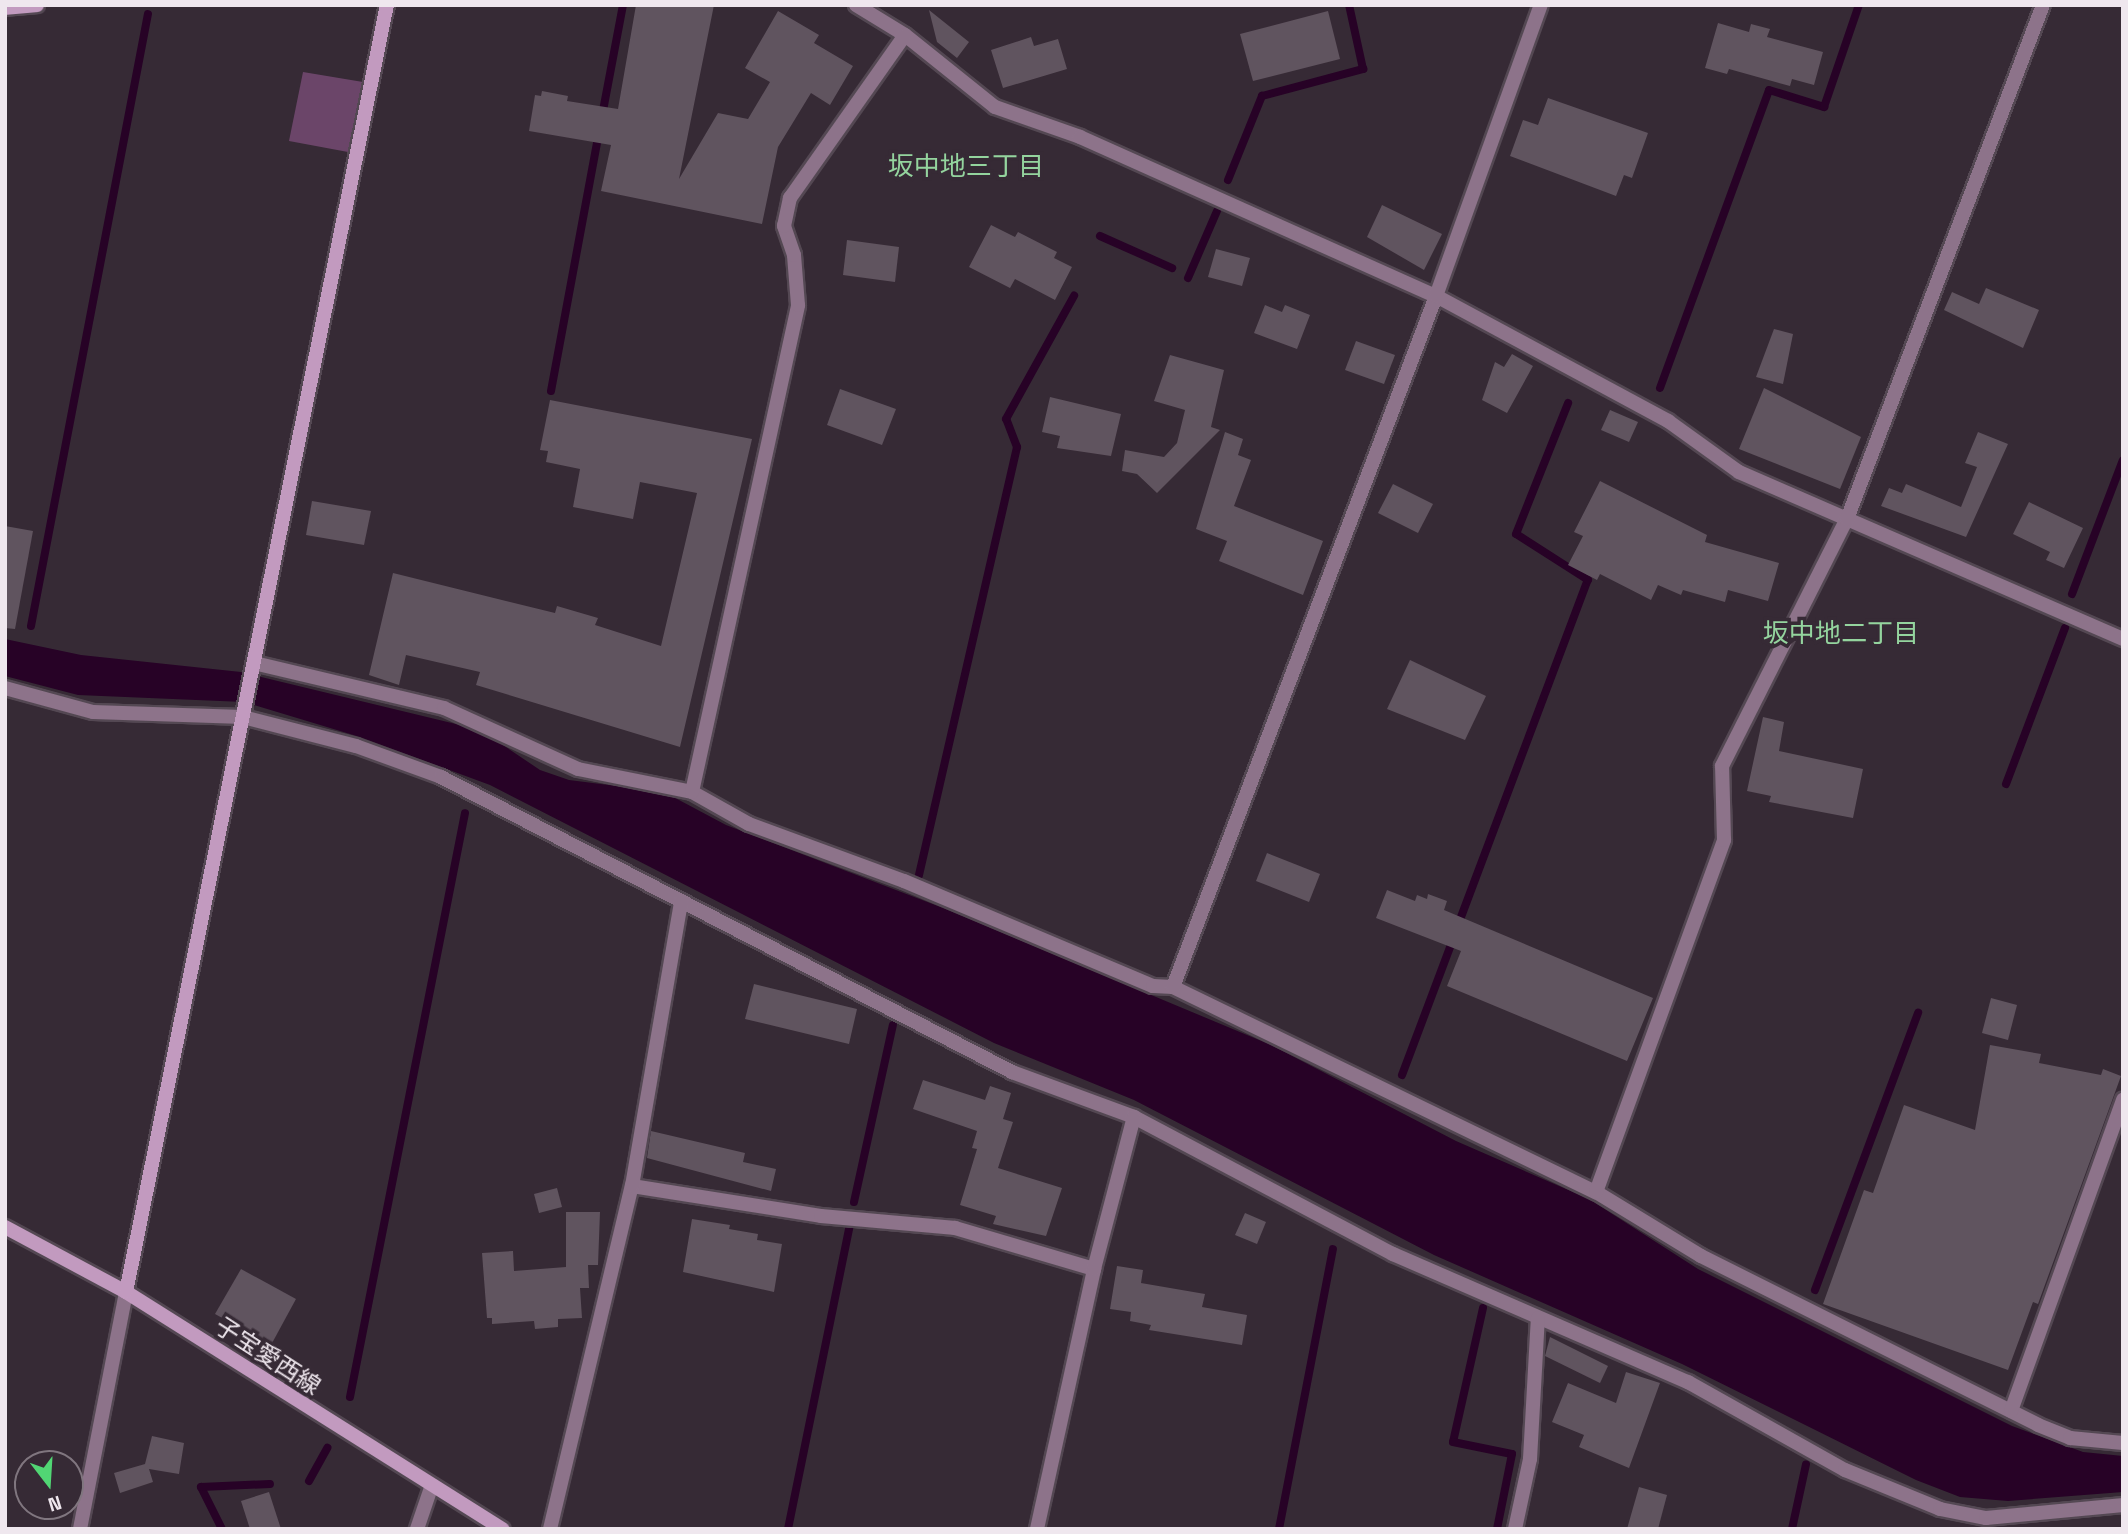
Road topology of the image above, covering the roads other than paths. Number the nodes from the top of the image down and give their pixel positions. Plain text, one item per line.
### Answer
1 (37, 5) edge
2 (387, 5) edge
3 (856, 5) edge
4 (1541, 5) edge
5 (2043, 5) edge
6 (5, 8) edge
7 (905, 35) junction
8 (1437, 296) junction
9 (1847, 519) junction
10 (2123, 639) edge
11 (254, 663) junction
12 (5, 688) edge
13 (243, 713) junction
14 (692, 792) junction
15 (681, 901) junction
16 (1173, 987) junction
17 (2123, 1100) edge
18 (1134, 1117) junction
19 (632, 1186) junction
20 (1596, 1192) junction
21 (5, 1227) edge
22 (1094, 1269) junction
23 (126, 1292) junction
24 (1538, 1318) junction
25 (2011, 1411) junction
26 (2123, 1443) edge
27 (432, 1485) junction
28 (2123, 1505) edge
29 (1984, 1523) edge
30 (80, 1529) edge
31 (417, 1529) edge
32 (503, 1529) edge
33 (550, 1529) edge
34 (1037, 1529) edge
35 (1515, 1529) edge

1 - 6 street
2 - 11 street
3 - 7 street
4 - 8 street
5 - 9 street
7 - 8 street
7 - 14 street
8 - 9 street
8 - 16 street
9 - 10 street
9 - 20 street
11 - 13 street
11 - 14 street
12 - 13 street
13 - 15 street
13 - 23 street
14 - 16 street
15 - 18 street
15 - 19 street
16 - 20 street
17 - 25 street
18 - 22 street
18 - 24 street
19 - 22 street
19 - 33 street
20 - 25 street
21 - 23 street, 子宝愛西線
22 - 34 street
23 - 27 street, 子宝愛西線
23 - 30 street
24 - 29 street
24 - 35 street
25 - 26 street
27 - 31 street
27 - 32 street, 子宝愛西線
28 - 29 street

